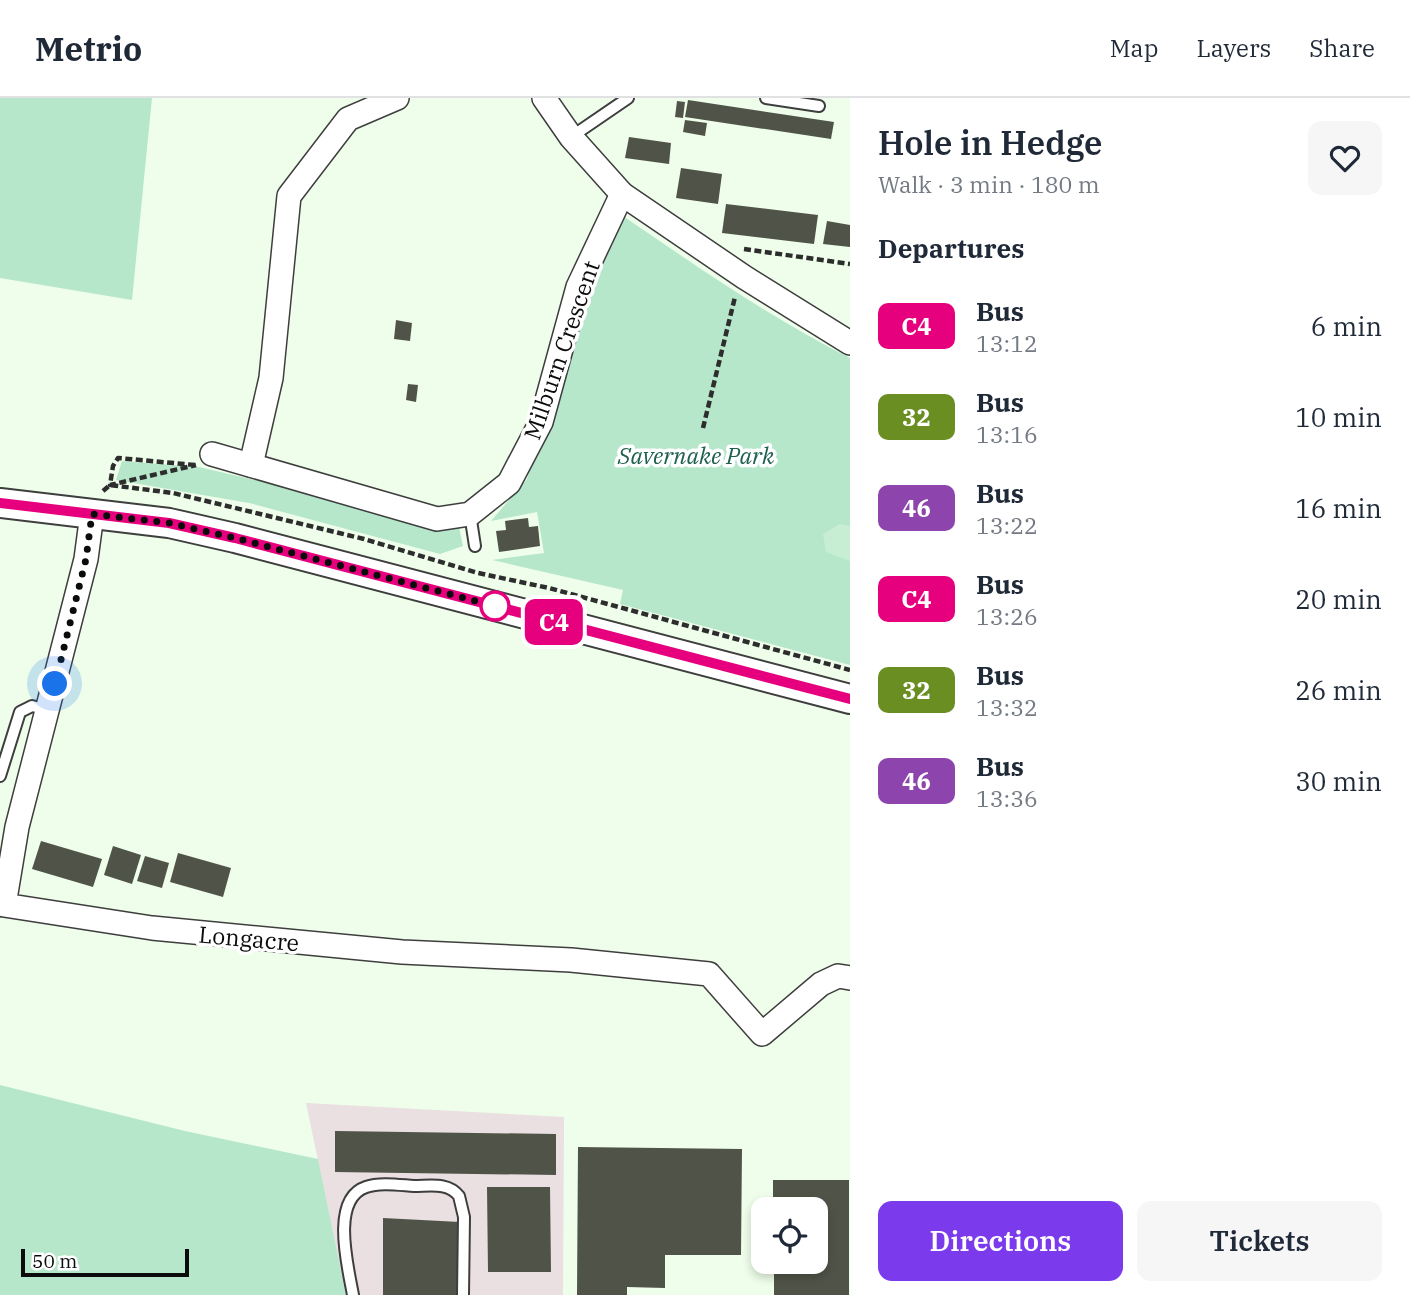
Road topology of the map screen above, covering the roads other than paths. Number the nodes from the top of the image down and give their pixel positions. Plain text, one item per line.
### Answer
1 (397, 98) edge
2 (544, 98) edge
3 (628, 98) edge
4 (766, 98) edge
5 (819, 107) dead end
6 (571, 137) junction
7 (622, 194) junction
8 (850, 342) edge
9 (205, 460) road end
10 (251, 465) junction
11 (0, 503) edge
12 (92, 514) junction
13 (470, 514) junction
14 (475, 546) dead end
15 (850, 699) edge
16 (48, 710) junction
17 (0, 776) edge
18 (850, 978) edge
19 (353, 1295) edge
20 (463, 1295) edge

1 - 10 street
2 - 6 street
3 - 6 lane
4 - 5 lane
6 - 7 street
7 - 8 street
7 - 13 street, Milburn Crescent
9 - 10 street
10 - 13 street
11 - 12 street
12 - 15 street
12 - 16 street, Longacre
13 - 14 lane
16 - 17 lane
16 - 18 street, Longacre
19 - 20 lane

